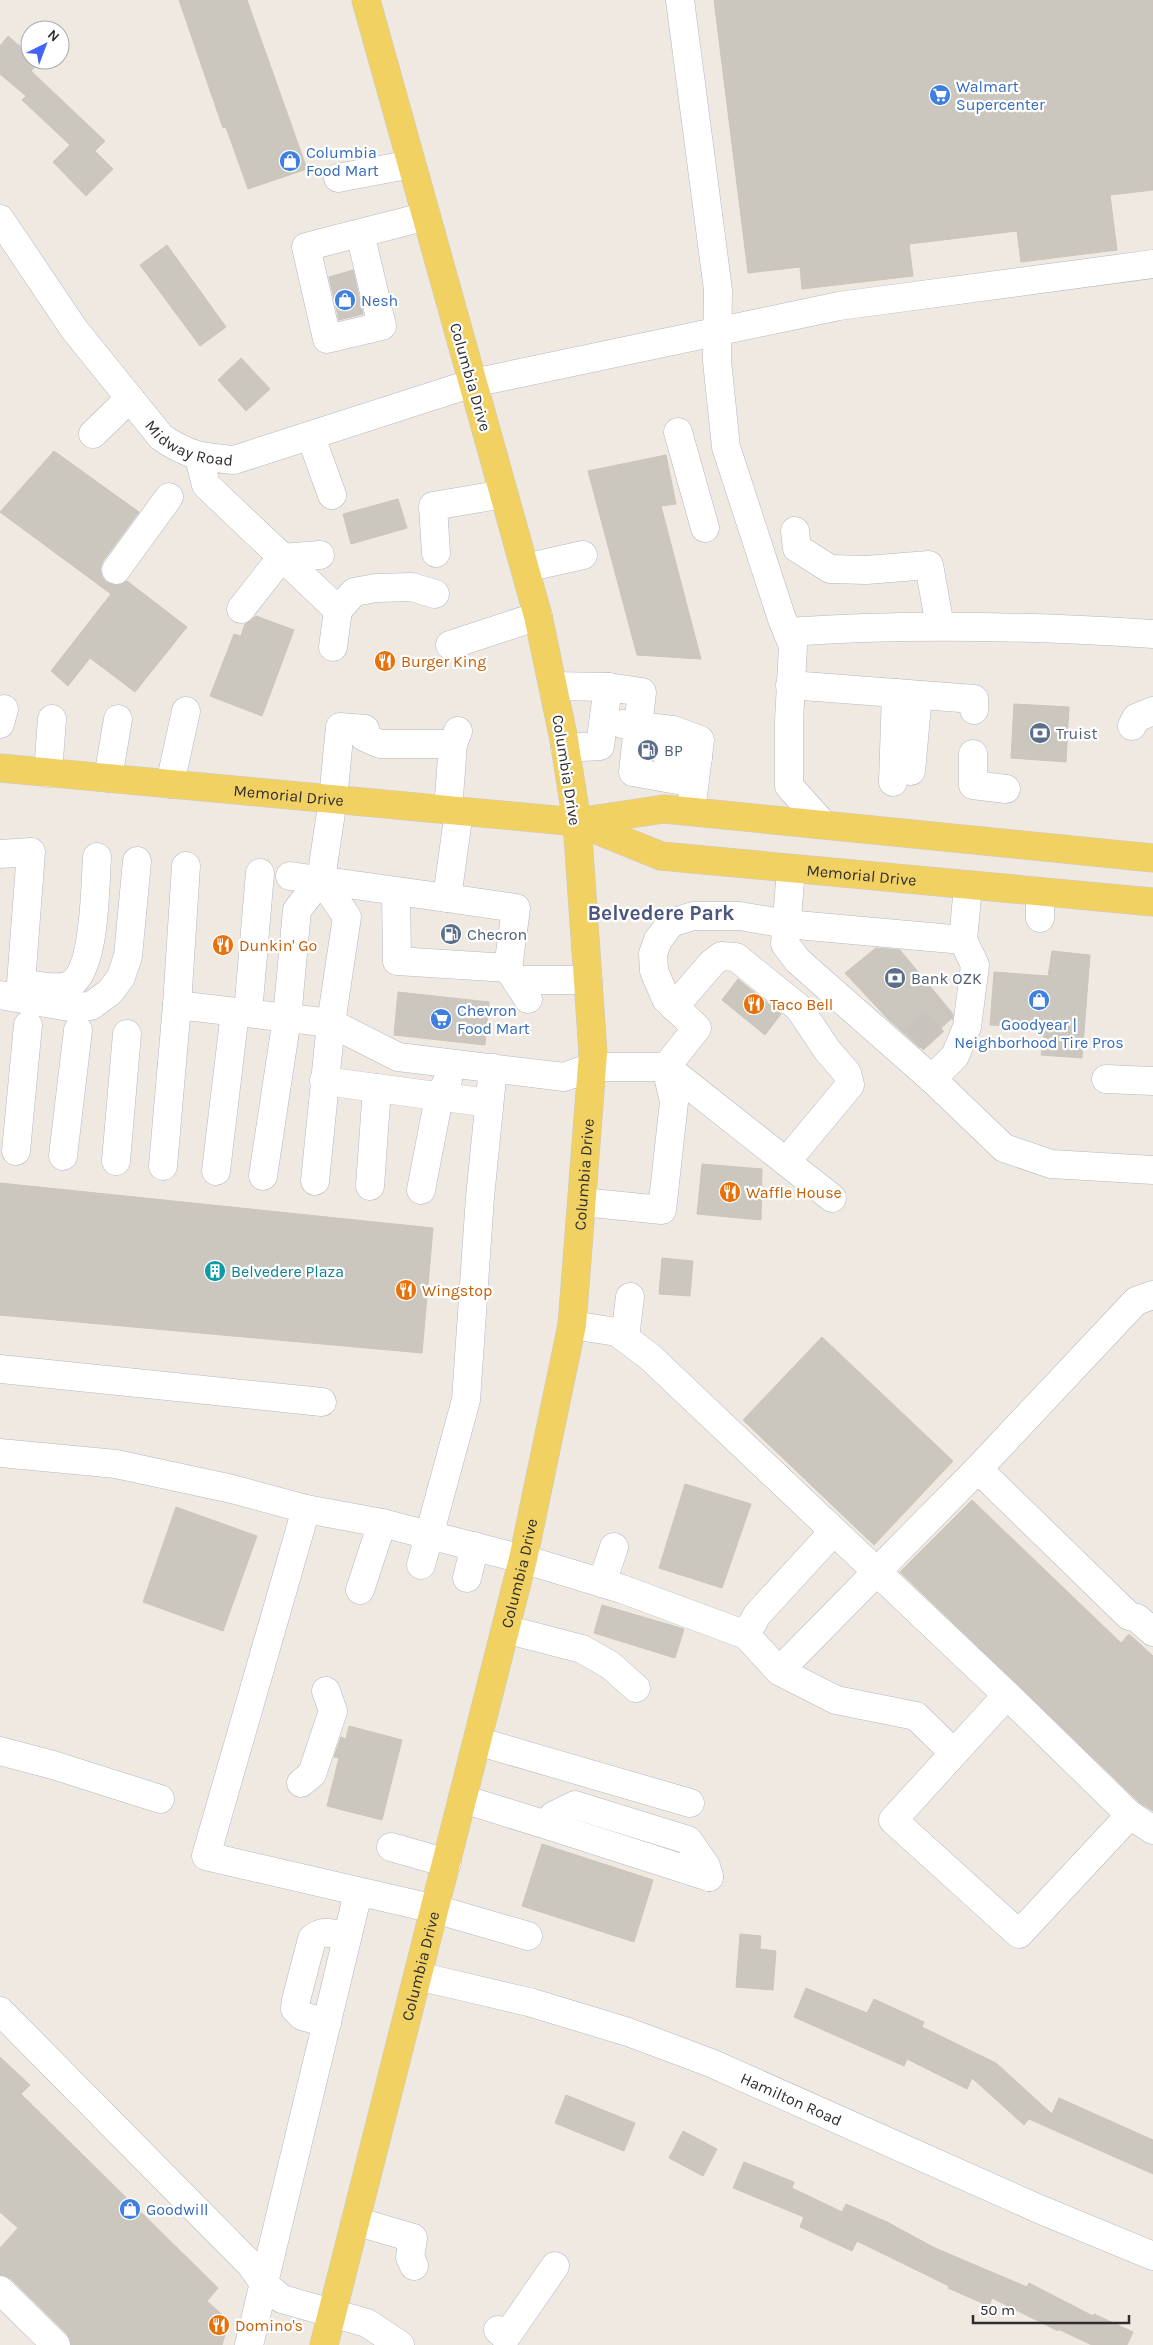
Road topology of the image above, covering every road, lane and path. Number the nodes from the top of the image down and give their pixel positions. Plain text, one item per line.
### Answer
1 (366, 0) edge
2 (680, 0) edge
3 (412, 164) junction
4 (338, 178) dead end
5 (426, 216) junction
6 (0, 219) edge
7 (360, 233) dead end
8 (1153, 264) edge
9 (717, 332) junction
10 (473, 383) junction
11 (130, 398) junction
12 (678, 432) dead end
13 (93, 434) dead end
14 (311, 437) junction
15 (198, 457) junction
16 (504, 494) junction
17 (332, 495) dead end
18 (170, 496) dead end
19 (705, 528) dead end
20 (795, 531) dead end
21 (436, 553) dead end
22 (320, 555) dead end
23 (583, 555) dead end
24 (281, 558) junction
25 (526, 568) junction
26 (116, 570) dead end
27 (435, 594) dead end
28 (241, 609) dead end
29 (338, 610) junction
30 (538, 616) junction
31 (940, 626) junction
32 (788, 632) junction
33 (1153, 634) edge
34 (450, 645) dead end
35 (333, 647) dead end
36 (790, 685) junction
37 (553, 686) junction
38 (608, 687) junction
39 (912, 694) junction
40 (974, 710) dead end
41 (186, 711) dead end
42 (52, 719) dead end
43 (118, 719) dead end
44 (603, 722) junction
45 (645, 743) junction
46 (565, 748) junction
47 (973, 754) dead end
48 (0, 768) edge
49 (696, 771) junction
50 (48, 772) junction
51 (108, 778) junction
52 (907, 783) dead end
53 (170, 784) junction
54 (1006, 789) dead end
55 (333, 799) junction
56 (454, 811) junction
57 (691, 811) junction
58 (577, 822) junction
59 (823, 824) junction
60 (0, 854) edge
61 (97, 858) dead end
62 (1153, 858) edge
63 (137, 861) dead end
64 (186, 866) dead end
65 (791, 869) junction
66 (260, 873) dead end
67 (290, 876) dead end
68 (321, 879) junction
69 (968, 886) junction
70 (396, 892) junction
71 (447, 898) junction
72 (1153, 902) edge
73 (786, 924) junction
74 (963, 940) junction
75 (588, 980) junction
76 (517, 983) junction
77 (972, 988) junction
78 (14, 992) edge
79 (177, 1004) junction
80 (674, 1007) junction
81 (946, 1011) tunnel mouth
82 (240, 1013) junction
83 (287, 1018) junction
84 (331, 1023) junction
85 (28, 1025) dead end
86 (78, 1030) dead end
87 (127, 1034) dead end
88 (592, 1067) junction
89 (666, 1067) junction
90 (493, 1068) junction
91 (325, 1072) junction
92 (449, 1079) junction
93 (932, 1079) junction
94 (1106, 1079) dead end
95 (1153, 1081) edge
96 (377, 1088) junction
97 (489, 1103) junction
98 (16, 1151) dead end
99 (63, 1156) dead end
100 (116, 1162) dead end
101 (786, 1162) junction
102 (163, 1166) dead end
103 (1153, 1170) edge
104 (216, 1171) dead end
105 (263, 1176) dead end
106 (315, 1180) dead end
107 (370, 1186) dead end
108 (422, 1190) dead end
109 (832, 1198) dead end
110 (582, 1202) junction
111 (1153, 1295) edge
112 (630, 1297) dead end
113 (572, 1325) junction
114 (625, 1338) junction
115 (0, 1369) edge
116 (322, 1402) dead end
117 (0, 1453) edge
118 (978, 1469) junction
119 (306, 1509) junction
120 (382, 1523) junction
121 (833, 1532) junction
122 (429, 1535) junction
123 (475, 1546) junction
124 (614, 1547) dead end
125 (523, 1558) junction
126 (421, 1565) dead end
127 (877, 1572) junction
128 (467, 1578) dead end
129 (602, 1583) junction
130 (360, 1590) dead end
131 (506, 1629) junction
132 (1153, 1632) edge
133 (746, 1635) junction
134 (779, 1671) junction
135 (636, 1688) dead end
136 (326, 1691) dead end
137 (1007, 1695) junction
138 (478, 1741) junction
139 (0, 1751) edge
140 (954, 1753) junction
141 (300, 1783) dead end
142 (160, 1799) dead end
143 (463, 1799) junction
144 (690, 1803) dead end
145 (1130, 1816) junction
146 (1153, 1830) edge
147 (391, 1847) dead end
148 (447, 1862) junction
149 (707, 1872) dead end
150 (358, 1893) junction
151 (435, 1909) junction
152 (528, 1936) dead end
153 (347, 1937) junction
154 (418, 1976) junction
155 (0, 2012) edge
156 (327, 2023) junction
157 (355, 2221) junction
158 (1153, 2256) edge
159 (414, 2266) dead end
160 (555, 2266) dead end
161 (265, 2285) junction
162 (0, 2290) edge
163 (333, 2312) junction
164 (502, 2338) edge
165 (56, 2345) edge
166 (249, 2345) edge
167 (324, 2345) edge
168 (400, 2345) edge

1 - 3 main road, Columbia Drive
2 - 9 street
3 - 4 street
3 - 5 main road, Columbia Drive
5 - 7 street
5 - 10 main road, Columbia Drive
6 - 11 street, Midway Road
8 - 9 street, Midway Road
9 - 10 street, Midway Road
9 - 32 street
10 - 14 street, Midway Road
10 - 16 main road, Columbia Drive
11 - 13 street
11 - 15 street, Midway Road
12 - 19 street
14 - 15 street, Midway Road
14 - 17 street
15 - 24 street
16 - 21 street
16 - 25 main road, Columbia Drive
18 - 26 street
20 - 31 street
22 - 24 street
23 - 25 street
24 - 28 street
24 - 29 street
25 - 30 main road, Columbia Drive
27 - 29 street
29 - 35 street
30 - 34 street
30 - 37 main road, Columbia Drive
31 - 32 street
31 - 33 street
32 - 36 street
36 - 39 street
36 - 59 street
37 - 38 street
37 - 46 main road, Columbia Drive
38 - 44 street
38 - 45 street
39 - 40 street
39 - 52 street
41 - 53 street
42 - 50 street
43 - 51 street
44 - 45 street
44 - 46 street
45 - 49 street
45 - 49 street
45 - 49 street
46 - 58 main road, Columbia Drive
47 - 54 street
48 - 50 main road, Memorial Drive
49 - 57 street
50 - 51 main road, Memorial Drive
51 - 53 main road, Memorial Drive
53 - 55 main road, Memorial Drive
55 - 56 main road, Memorial Drive
55 - 56 street
55 - 68 street
56 - 58 main road, Memorial Drive
56 - 71 street
57 - 58 main road, Memorial Drive
57 - 59 main road, Memorial Drive
58 - 65 main road, Memorial Drive
58 - 75 main road, Columbia Drive
59 - 62 main road, Memorial Drive
60 - 78 street
61 - 78 street
63 - 78 street
64 - 79 street
65 - 69 main road, Memorial Drive
65 - 73 street
66 - 82 street
67 - 68 street
68 - 70 street
68 - 83 street
68 - 84 street
69 - 72 main road, Memorial Drive
69 - 74 street
70 - 71 street
70 - 76 street
71 - 76 street
73 - 74 street
73 - 80 street
73 - 93 street
74 - 77 street
75 - 76 street
75 - 88 main road, Columbia Drive
77 - 81 street
77 - 93 street
79 - 82 street
79 - 102 street
80 - 89 street
80 - 101 street
82 - 83 street
82 - 104 street
83 - 84 street
83 - 105 street
84 - 91 street
84 - 92 street
85 - 98 street
86 - 99 street
87 - 100 street
88 - 89 street
88 - 90 street
88 - 110 main road, Columbia Drive
89 - 101 street
89 - 110 street
90 - 92 street
90 - 97 street
91 - 92 street
91 - 96 street
91 - 106 street
92 - 96 street
92 - 97 street
92 - 108 street
93 - 103 street
94 - 95 street
96 - 107 street
97 - 122 street
101 - 109 street
110 - 113 main road, Columbia Drive
111 - 118 street
112 - 114 street
113 - 114 street
113 - 125 main road, Columbia Drive
114 - 121 street
115 - 116 street
117 - 119 street
118 - 127 street
118 - 132 street
119 - 120 street
119 - 150 street
120 - 122 street
120 - 130 street
121 - 127 street
121 - 133 street
122 - 123 street
122 - 126 street
123 - 125 street
123 - 128 street
124 - 129 street
125 - 129 street
125 - 131 main road, Columbia Drive
127 - 134 street
127 - 137 street
129 - 133 street
131 - 135 street
131 - 138 main road, Columbia Drive
133 - 134 street
134 - 140 street
136 - 141 street
137 - 140 street
137 - 145 street
138 - 143 main road, Columbia Drive
138 - 144 street
139 - 142 street
140 - 145 street
143 - 148 main road, Columbia Drive
143 - 149 street
145 - 146 street
147 - 148 street
148 - 151 main road, Columbia Drive
150 - 151 street
150 - 153 street
151 - 152 street
151 - 154 main road, Columbia Drive
153 - 156 street
153 - 156 street
154 - 157 main road, Columbia Drive
154 - 158 street, Hamilton Road
155 - 161 street
156 - 161 street
157 - 159 street
157 - 163 main road, Columbia Drive
160 - 164 street
161 - 163 street
161 - 166 street
162 - 165 street
163 - 167 main road, Columbia Drive
163 - 168 street

